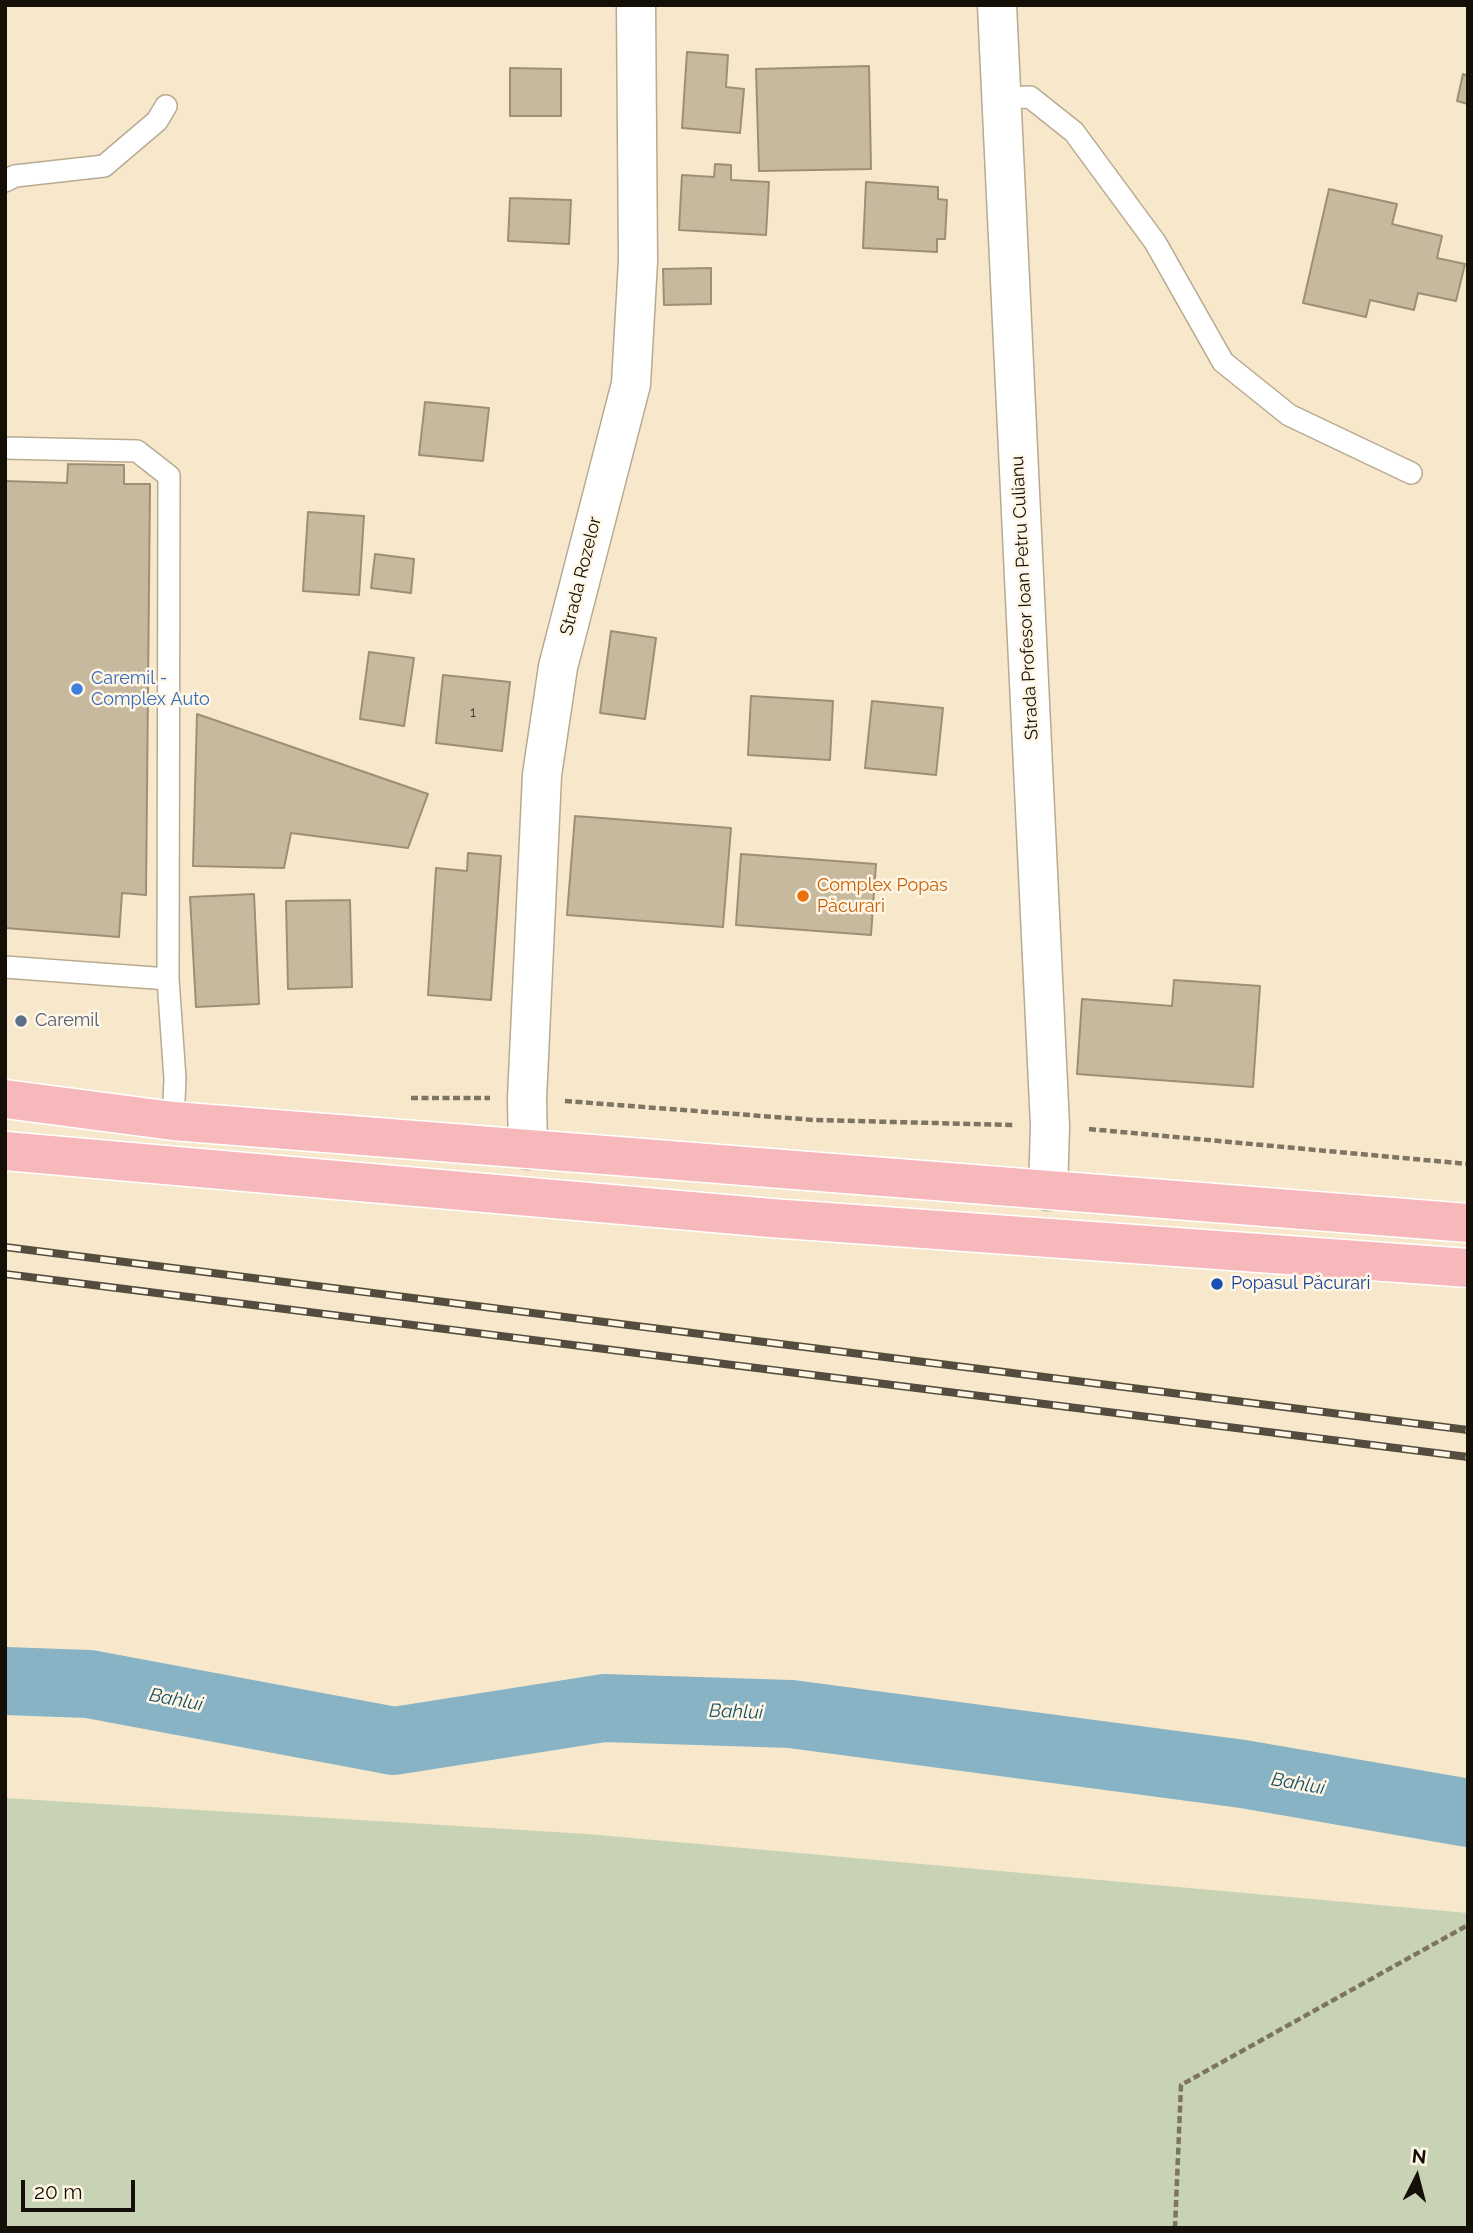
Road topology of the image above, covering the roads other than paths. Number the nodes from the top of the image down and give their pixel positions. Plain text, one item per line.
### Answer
1 (636, 5) edge
2 (997, 5) edge
3 (1002, 99) junction
4 (166, 106) dead end
5 (5, 181) edge
6 (5, 449) edge
7 (1411, 473) dead end
8 (5, 967) edge
9 (168, 979) junction
10 (5, 1099) edge
11 (173, 1121) junction
12 (528, 1150) junction
13 (5, 1151) edge
14 (1048, 1191) junction
15 (1468, 1223) edge
16 (1468, 1268) edge

1 - 12 street, Strada Rozelor
2 - 3 street, Strada Profesor Ioan Petru Culianu
3 - 7 lane
3 - 14 street, Strada Profesor Ioan Petru Culianu
4 - 5 lane
6 - 9 lane
8 - 9 lane
9 - 11 lane
10 - 11 highway
11 - 12 highway
12 - 14 highway
13 - 16 highway
14 - 15 highway

